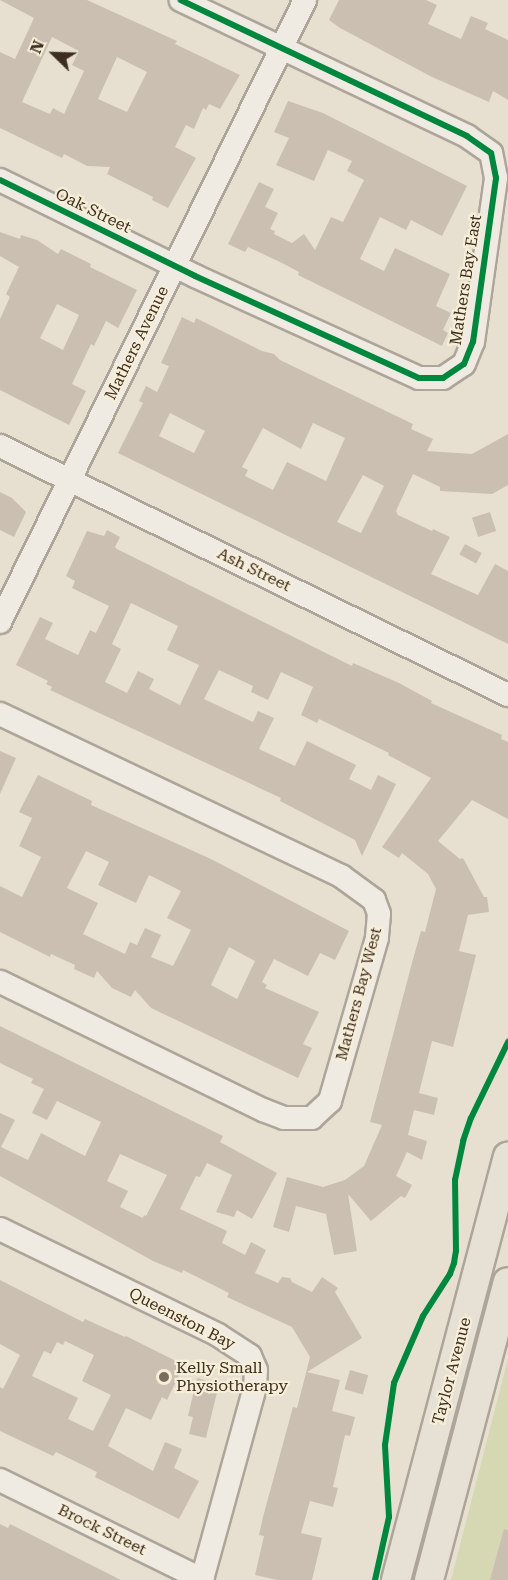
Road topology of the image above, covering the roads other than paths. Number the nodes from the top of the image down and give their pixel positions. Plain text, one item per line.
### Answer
1 (181, 0) edge
2 (305, 0) edge
3 (281, 49) junction
4 (0, 180) edge
5 (175, 267) junction
6 (0, 446) edge
7 (70, 480) junction
8 (0, 622) edge
9 (508, 694) edge
10 (0, 714) edge
11 (0, 982) edge
12 (508, 1163) edge
13 (0, 1229) edge
14 (508, 1282) edge
15 (0, 1480) edge
16 (202, 1580) edge
17 (396, 1580) edge
18 (429, 1580) edge

1 - 3 street, Mathers Bay East
2 - 3 street, Mathers Avenue
3 - 5 street, Mathers Avenue
3 - 5 street, Mathers Bay East
4 - 5 street, Oak Street
5 - 7 street, Mathers Avenue
6 - 7 street, Ash Street
7 - 8 street, Mathers Avenue
7 - 9 street, Ash Street
10 - 11 street, Mathers Bay West
12 - 17 main road, Taylor Avenue
13 - 16 street, Queenston Bay
14 - 18 main road, Taylor Avenue
15 - 16 street, Brock Street

